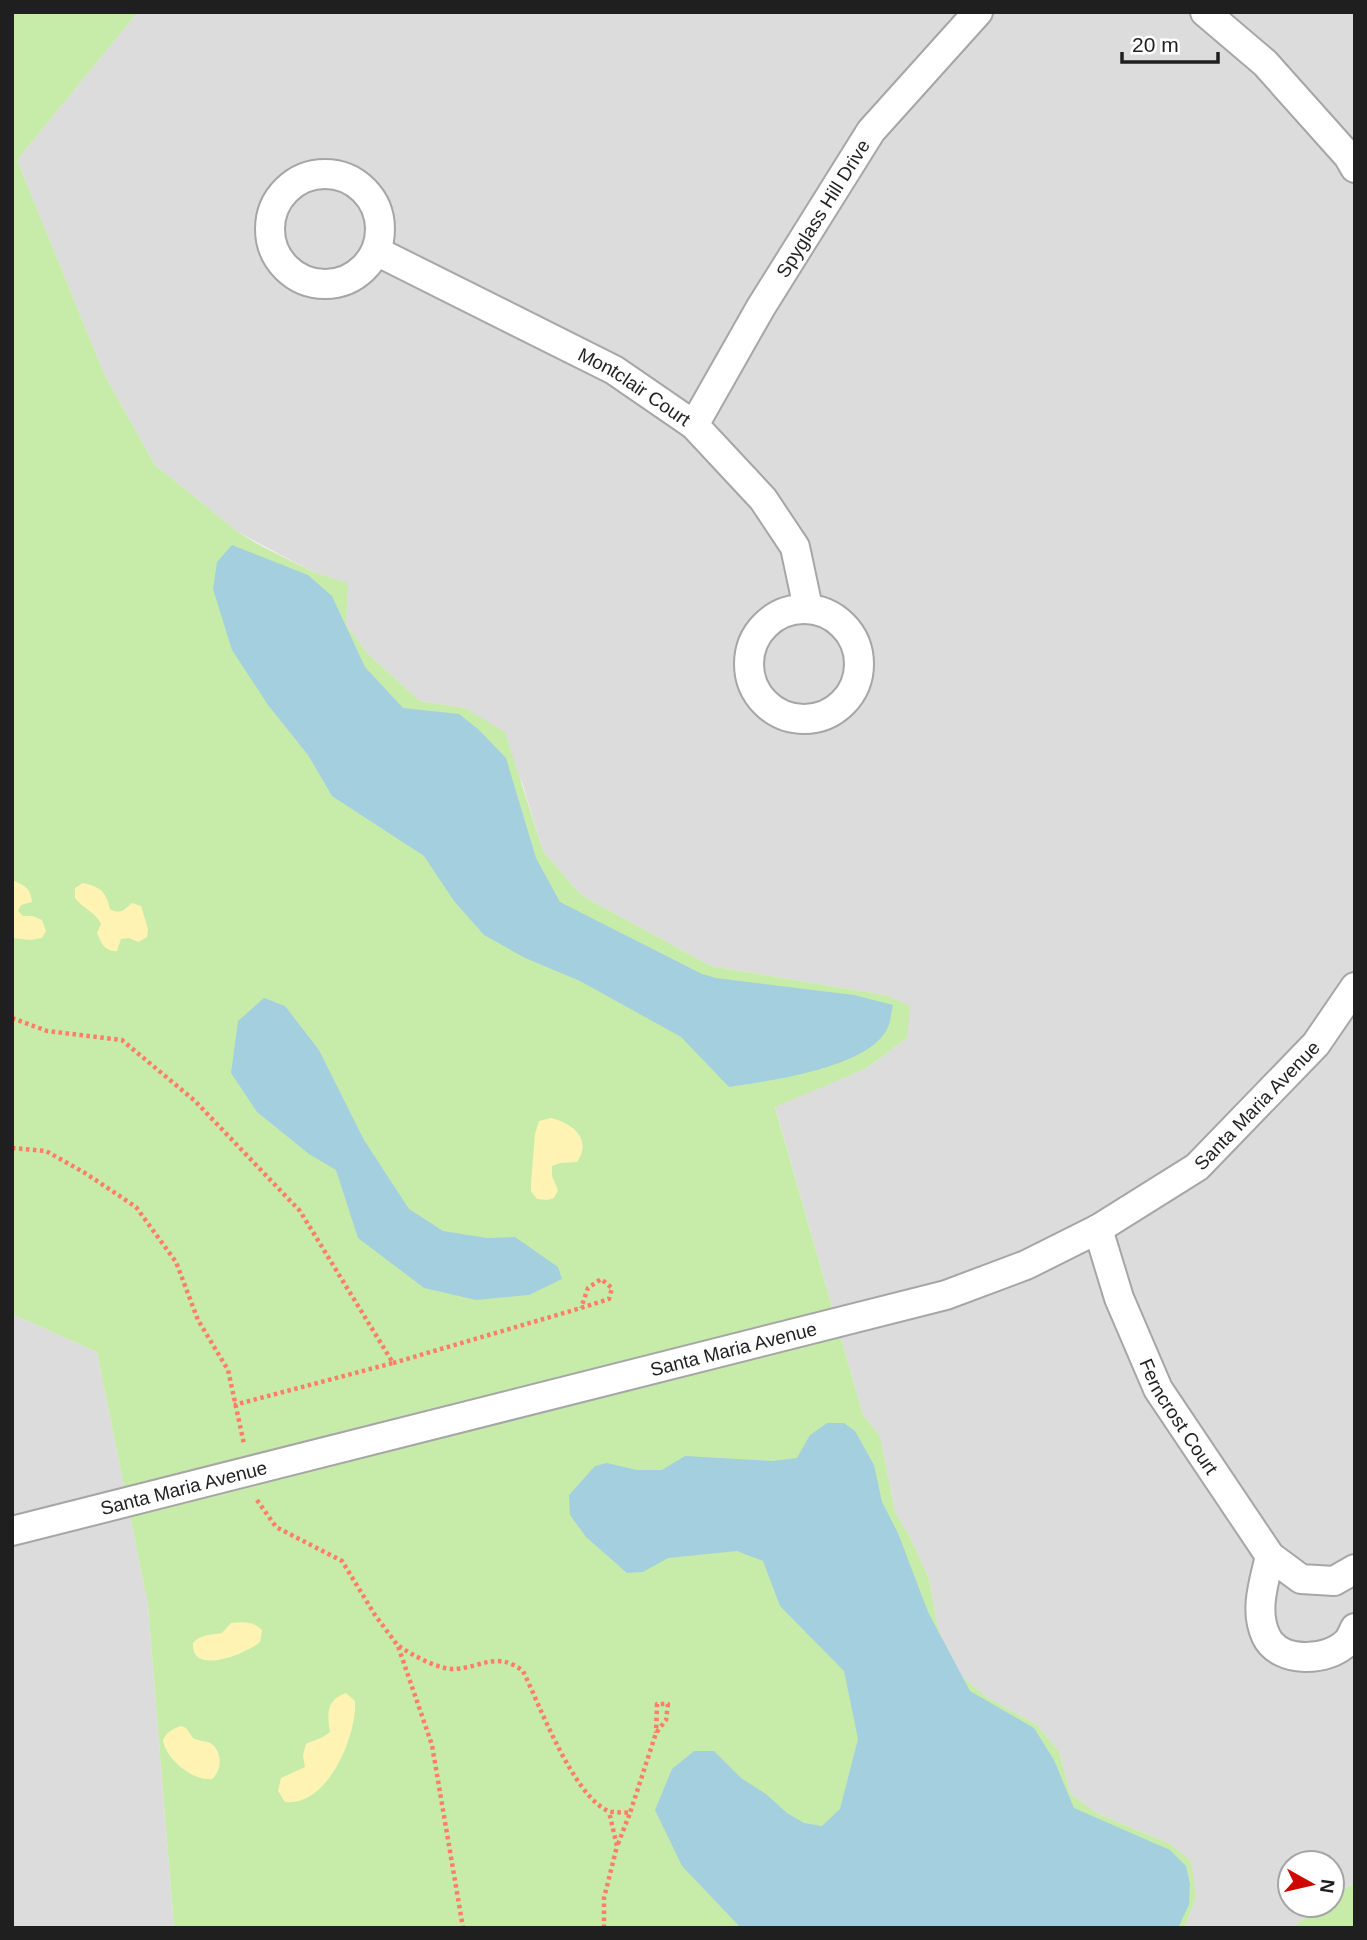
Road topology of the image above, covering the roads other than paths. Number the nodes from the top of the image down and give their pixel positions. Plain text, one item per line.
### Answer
1 (978, 12) edge
2 (1205, 12) edge
3 (1355, 168) edge
4 (376, 251) dead end
5 (694, 425) junction
6 (808, 608) dead end
7 (1355, 987) edge
8 (1098, 1229) junction
9 (12, 1531) edge
10 (1270, 1556) junction
11 (1355, 1569) edge
12 (1355, 1628) edge

1 - 5 street, Spyglass Hill Drive
2 - 3 street
4 - 5 street, Montclair Court
5 - 6 street, Montclair Court
7 - 8 street, Santa Maria Avenue
8 - 9 street, Santa Maria Avenue
8 - 10 street, Ferncrost Court
10 - 11 street, Ferncrost Court
10 - 12 street

